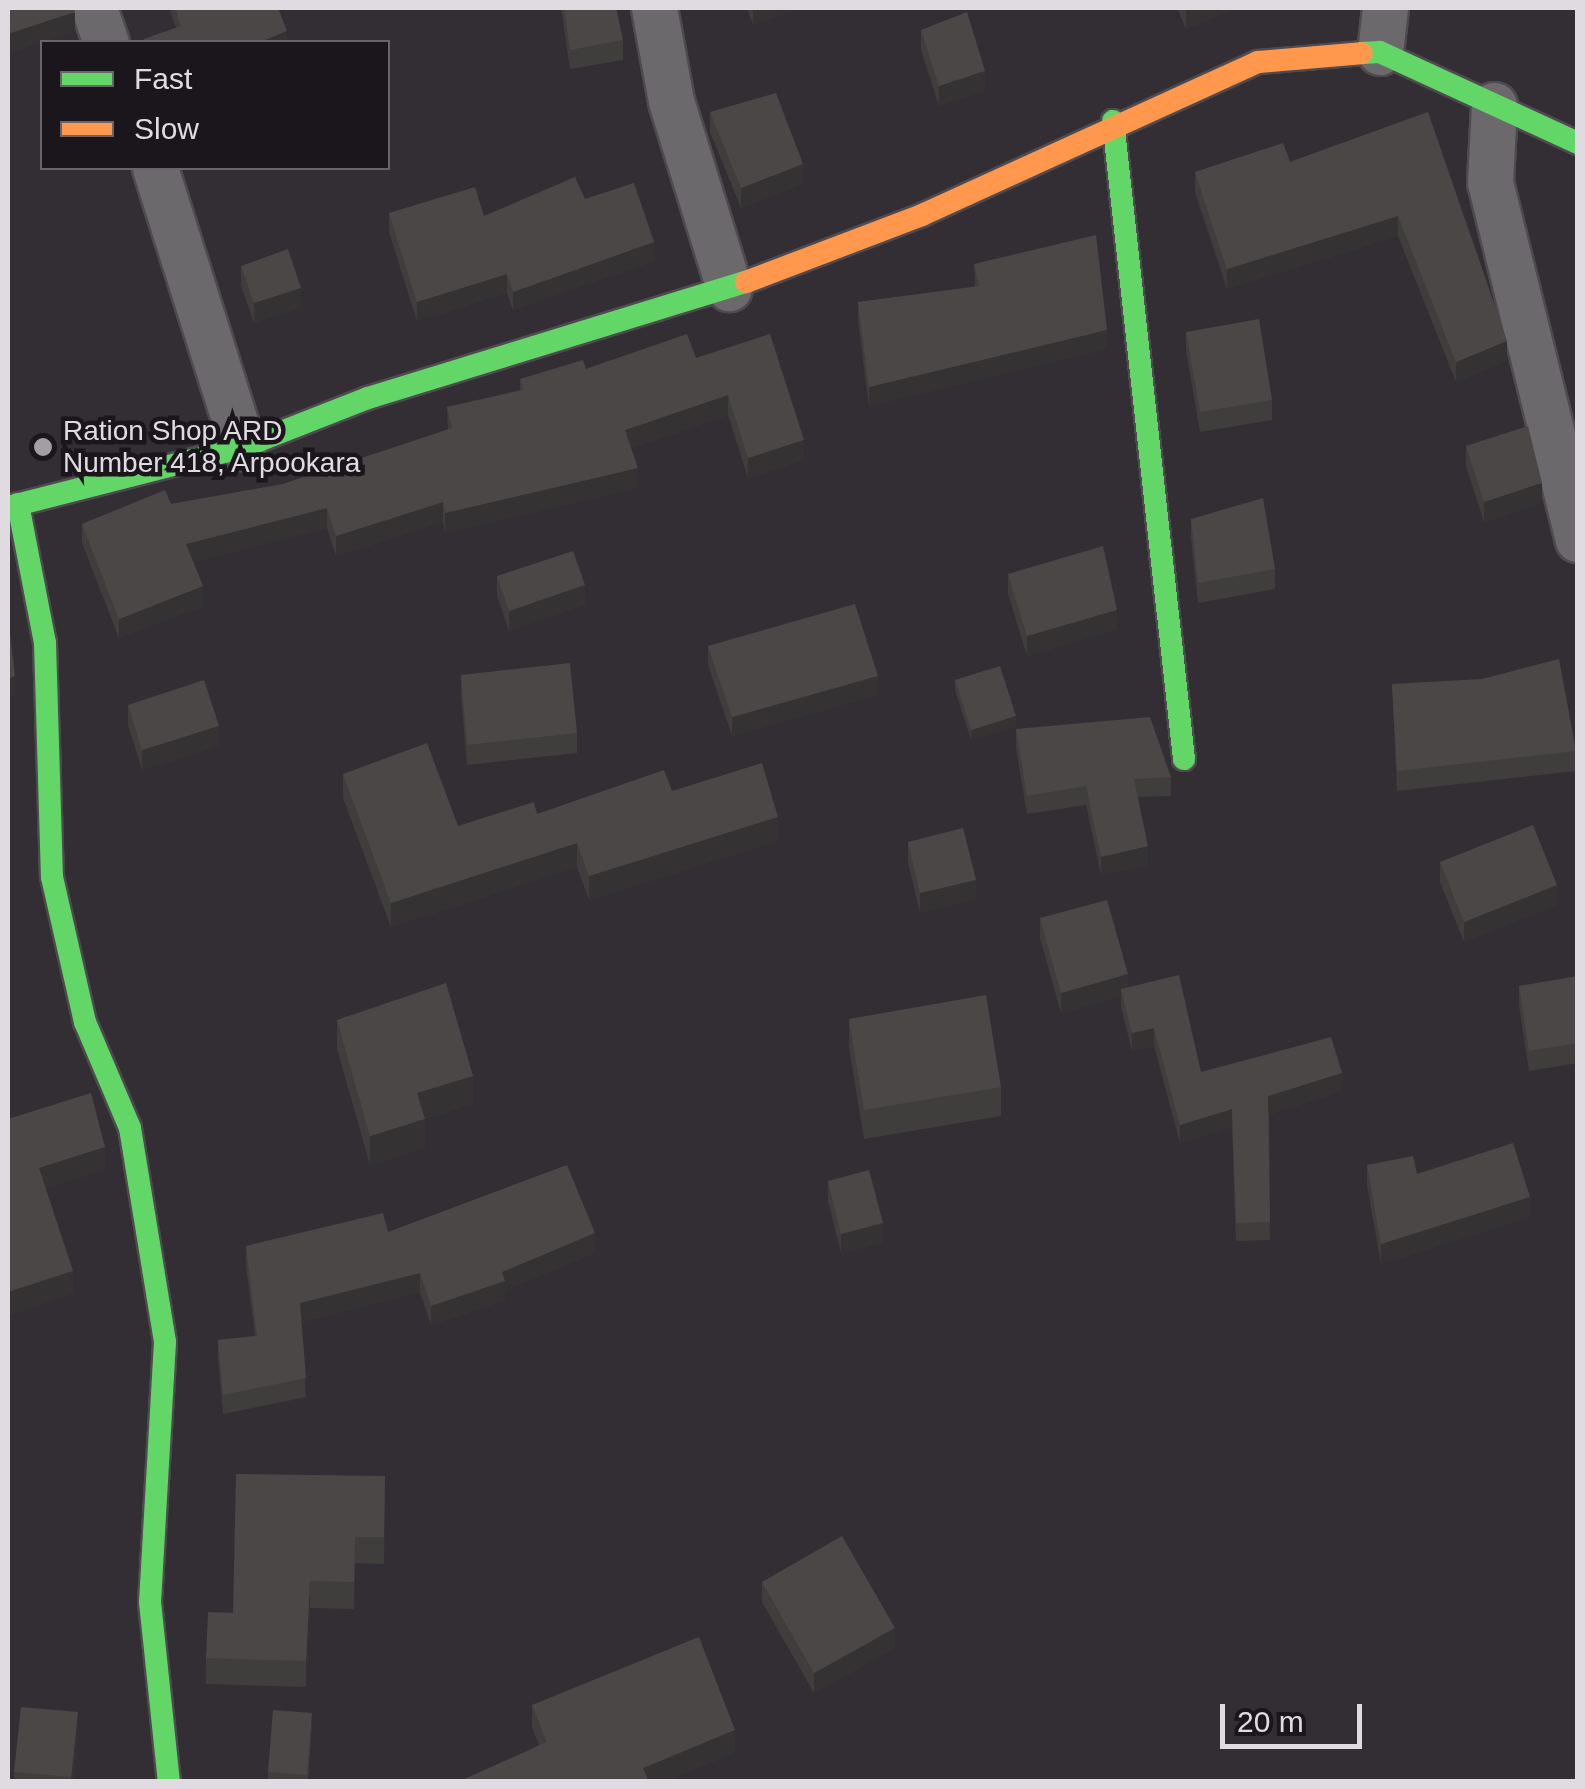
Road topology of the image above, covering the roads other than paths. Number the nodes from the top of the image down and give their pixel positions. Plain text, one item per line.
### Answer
1 (94, 8) edge
2 (654, 8) edge
3 (1385, 8) edge
4 (105, 40) edge
5 (1380, 52) junction
6 (1494, 105) junction
7 (1114, 122) junction
8 (1578, 143) edge
9 (156, 170) edge
10 (729, 288) junction
11 (243, 448) junction
12 (13, 506) edge
13 (1578, 539) edge
14 (1184, 759) dead end
15 (169, 1782) edge

1 - 4 street
2 - 10 street
3 - 5 street
5 - 6 street
5 - 7 street
6 - 8 street
6 - 13 street
7 - 10 street
7 - 14 street
9 - 11 street
10 - 11 street
11 - 12 street
12 - 15 street

